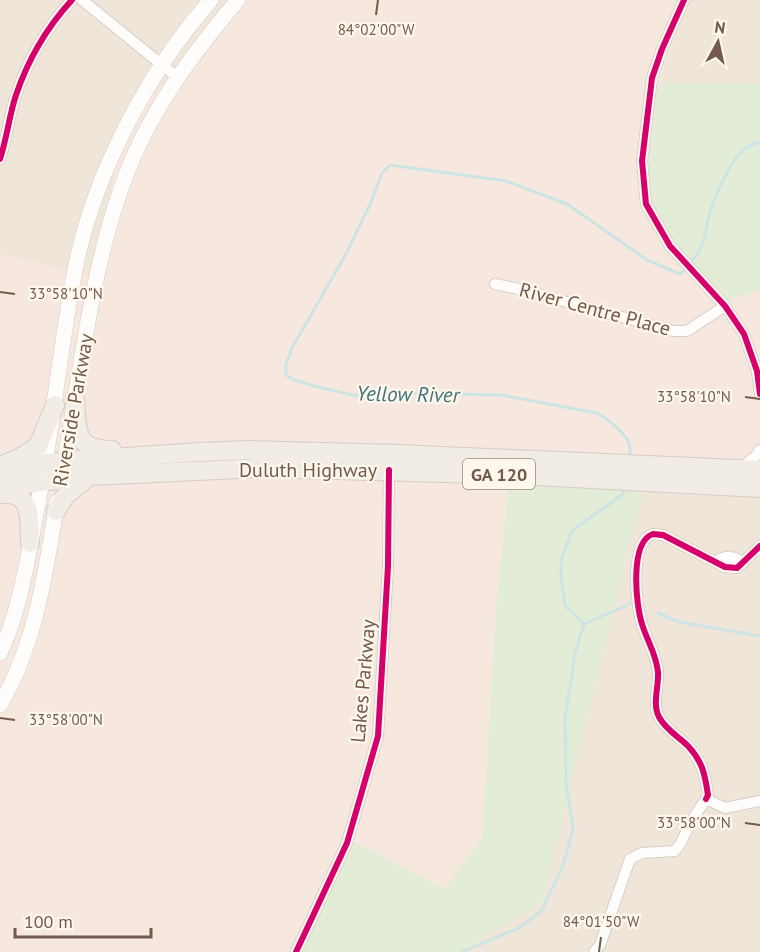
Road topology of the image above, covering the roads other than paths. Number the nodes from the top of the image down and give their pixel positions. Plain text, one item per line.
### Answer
1 (72, 0) edge
2 (82, 0) edge
3 (211, 0) edge
4 (238, 0) edge
5 (684, 0) edge
6 (162, 64) junction
7 (177, 77) junction
8 (0, 159) edge
9 (84, 237) junction
10 (495, 284) dead end
11 (724, 306) junction
12 (88, 322) junction
13 (760, 394) edge
14 (75, 399) junction
15 (55, 405) junction
16 (760, 450) edge
17 (177, 453) junction
18 (65, 461) junction
19 (46, 463) junction
20 (0, 468) edge
21 (739, 469) junction
22 (389, 470) junction
23 (610, 471) junction
24 (650, 472) junction
25 (760, 472) edge
26 (90, 476) junction
27 (61, 480) junction
28 (676, 482) junction
29 (42, 483) junction
30 (0, 487) edge
31 (760, 488) edge
32 (0, 494) edge
33 (56, 511) junction
34 (30, 543) junction
35 (760, 546) edge
36 (0, 653) edge
37 (0, 705) edge
38 (707, 797) junction
39 (760, 801) edge
40 (296, 952) edge
41 (594, 952) edge

1 - 8 street
2 - 6 street
3 - 6 main road, Riverside Parkway
4 - 7 main road, Riverside Parkway
5 - 11 street
6 - 7 street
6 - 9 main road, Riverside Parkway
7 - 12 main road, Riverside Parkway
9 - 12 main road
9 - 15 main road, Riverside Parkway
10 - 11 street, River Centre Place
11 - 13 street
12 - 14 main road, Riverside Parkway
14 - 17 main road
14 - 18 main road, Riverside Parkway
15 - 19 main road, Riverside Parkway
15 - 20 main road
16 - 21 street
17 - 18 main road, Duluth Highway / GA 120
17 - 23 main road, Duluth Highway / GA 120
18 - 19 main road, Duluth Highway / GA 120
18 - 27 main road, Riverside Parkway
19 - 20 main road, Duluth Highway / GA 120
19 - 29 main road, Riverside Parkway
21 - 24 main road, Duluth Highway / GA 120
21 - 25 main road, Duluth Highway / GA 120
22 - 23 main road, Duluth Highway / GA 120
22 - 26 main road, Duluth Highway / GA 120
22 - 40 street, Lakes Parkway
23 - 24 main road, Duluth Highway / GA 120
24 - 28 main road, Duluth Highway / GA 120
25 - 28 main road
26 - 27 main road, Duluth Highway / GA 120
26 - 33 main road
27 - 29 main road, Duluth Highway / GA 120
27 - 33 main road, Riverside Parkway
28 - 31 main road, Duluth Highway / GA 120
29 - 30 main road, Duluth Highway / GA 120
29 - 34 main road, Riverside Parkway
32 - 34 main road
33 - 37 main road, Riverside Parkway
34 - 36 main road, Riverside Parkway
35 - 38 street
38 - 39 street
38 - 41 street

